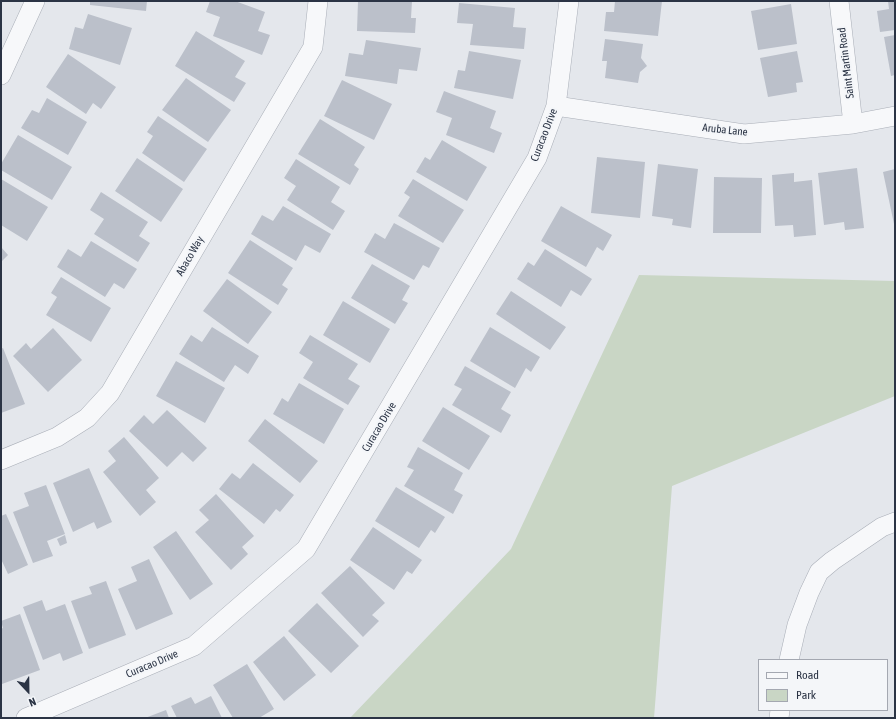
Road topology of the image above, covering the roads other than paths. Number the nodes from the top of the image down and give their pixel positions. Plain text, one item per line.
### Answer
1 (35, 1) edge
2 (318, 1) edge
3 (569, 1) edge
4 (839, 1) edge
5 (1, 75) edge
6 (556, 106) junction
7 (895, 116) edge
8 (853, 124) junction
9 (1, 460) edge
10 (895, 522) edge
11 (789, 659) edge
12 (26, 718) edge

1 - 5 street
2 - 9 street, Abaco Way
3 - 6 street, Curacao Drive
4 - 8 street, Saint Martin Road
6 - 8 street, Aruba Lane
6 - 12 street, Curacao Drive
7 - 8 street, Aruba Lane
10 - 11 street

